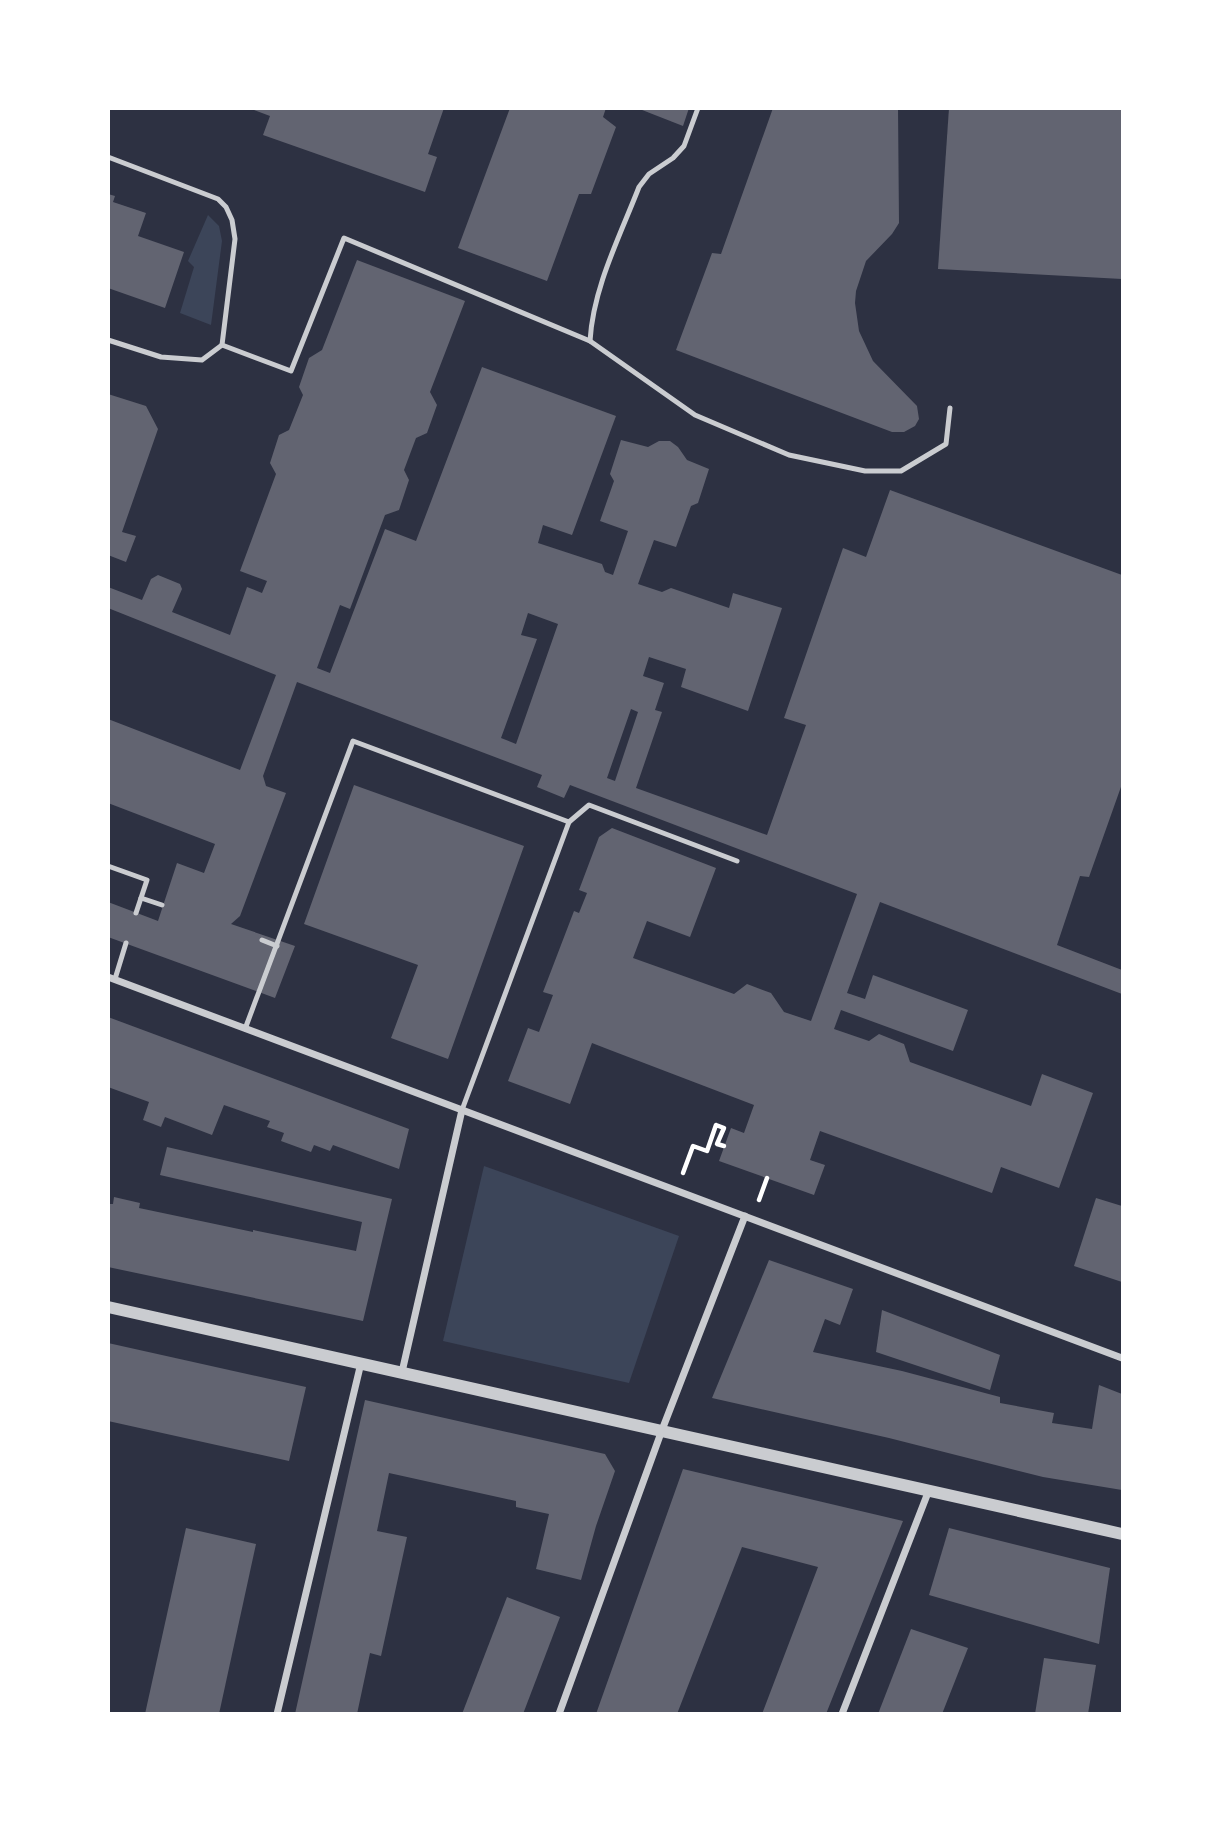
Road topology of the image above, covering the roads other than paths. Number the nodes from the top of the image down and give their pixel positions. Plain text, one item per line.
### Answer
1 (698, 108) edge
2 (108, 157) edge
3 (108, 340) edge
4 (590, 341) junction
5 (222, 345) junction
6 (950, 408) dead end
7 (569, 821) junction
8 (737, 861) dead end
9 (108, 866) edge
10 (141, 898) junction
11 (162, 905) dead end
12 (136, 913) dead end
13 (262, 940) dead end
14 (126, 943) dead end
15 (277, 946) junction
16 (111, 978) edge
17 (245, 1029) junction
18 (462, 1110) junction
19 (745, 1216) junction
20 (108, 1307) edge
21 (1122, 1357) edge
22 (361, 1363) junction
23 (402, 1372) junction
24 (662, 1430) junction
25 (929, 1490) junction
26 (1122, 1534) edge
27 (277, 1713) edge
28 (559, 1713) edge
29 (842, 1713) edge

1 - 4 lane
2 - 5 lane
3 - 5 lane
4 - 5 lane
4 - 6 lane
7 - 8 lane
7 - 15 lane
7 - 18 lane
9 - 10 lane
10 - 11 lane
10 - 12 lane
13 - 15 lane
14 - 16 lane
15 - 17 lane
16 - 17 street
17 - 18 street
18 - 19 street
18 - 23 street
19 - 21 street
19 - 24 street
20 - 22 street
22 - 23 street
22 - 27 street
23 - 24 street
24 - 25 street
24 - 28 street
25 - 26 street
25 - 29 street

